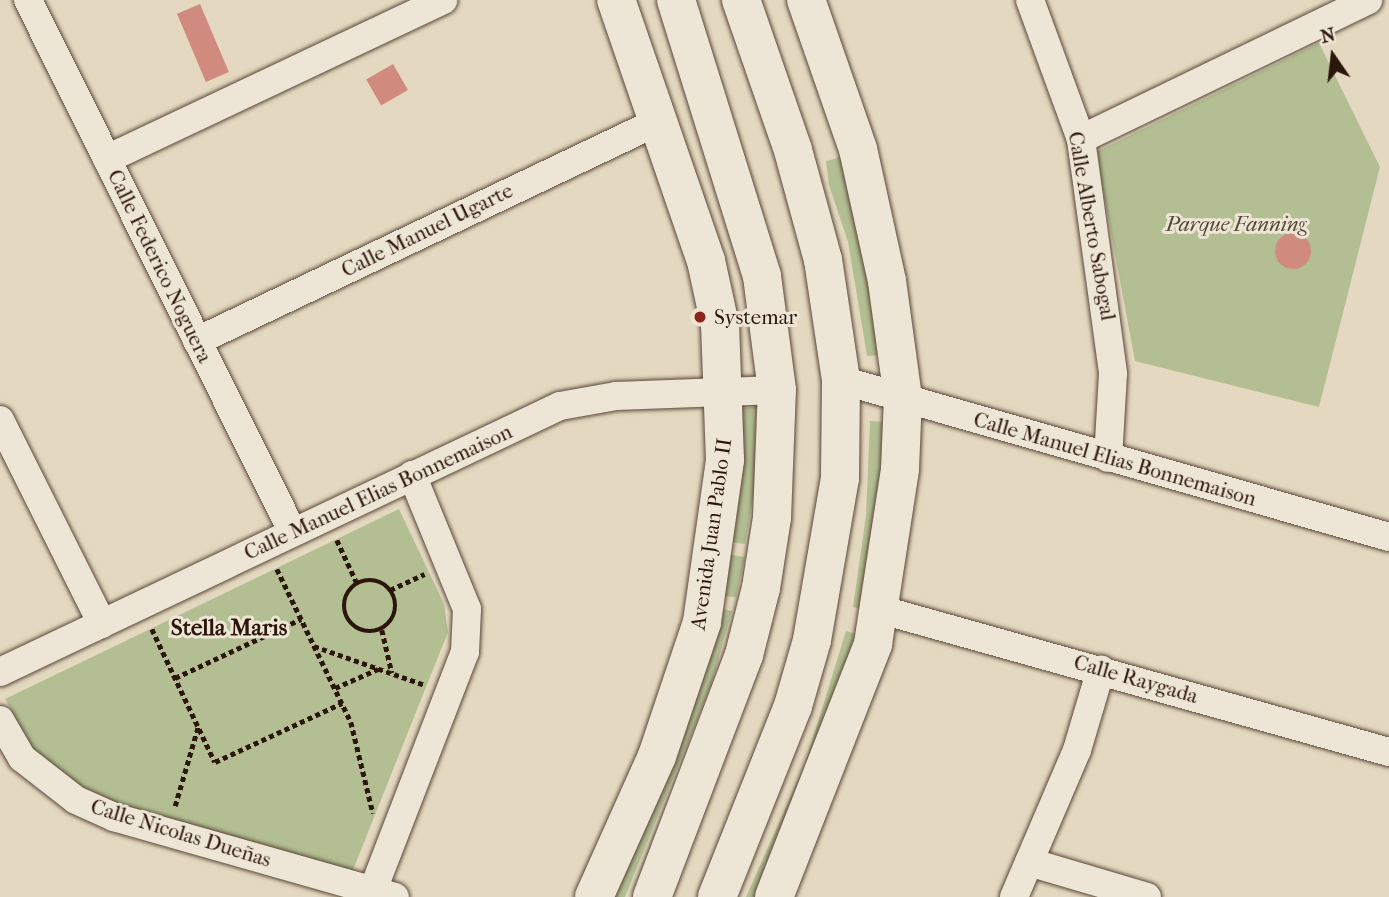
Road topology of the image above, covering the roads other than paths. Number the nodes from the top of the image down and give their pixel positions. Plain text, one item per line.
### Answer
1 (28, 0) edge
2 (443, 0) edge
3 (616, 0) edge
4 (719, 0) edge
5 (741, 0) edge
6 (806, 0) edge
7 (1030, 0) edge
8 (1368, 0) edge
9 (679, 7) edge
10 (659, 121) junction
11 (1081, 139) junction
12 (107, 159) junction
13 (197, 341) junction
14 (841, 380) junction
15 (777, 390) junction
16 (726, 392) junction
17 (903, 398) junction
18 (4, 438) edge
19 (1108, 458) junction
20 (412, 475) junction
21 (292, 531) junction
22 (1389, 537) edge
23 (882, 610) junction
24 (102, 624) junction
25 (1101, 669) junction
26 (0, 672) edge
27 (0, 720) edge
28 (1389, 751) edge
29 (695, 790) junction
30 (753, 812) junction
31 (1029, 862) junction
32 (384, 894) edge
33 (594, 897) edge
34 (652, 897) edge
35 (717, 897) edge
36 (774, 897) edge
37 (1014, 897) edge
38 (1147, 897) edge

1 - 12 street, Calle Federico Noguera
2 - 12 street
3 - 10 main road, Avenida Juan Pablo II
4 - 9 main road
5 - 14 main road
6 - 17 main road
7 - 11 street, Calle Alberto Sabogal
8 - 11 street
9 - 15 main road
10 - 13 street, Calle Manuel Ugarte
10 - 16 main road, Avenida Juan Pablo II
11 - 19 street, Calle Alberto Sabogal
12 - 13 street, Calle Federico Noguera
13 - 21 street, Calle Federico Noguera
14 - 17 street, Calle Manuel Elias Bonnemaison
14 - 30 main road
15 - 16 street, Calle Manuel Elias Bonnemaison
15 - 29 main road
16 - 20 street, Calle Manuel Elias Bonnemaison
16 - 33 main road, Avenida Juan Pablo II
17 - 19 street, Calle Manuel Elias Bonnemaison
17 - 23 main road
18 - 24 street
19 - 22 street, Calle Manuel Elias Bonnemaison
20 - 21 street, Calle Manuel Elias Bonnemaison
20 - 32 street
21 - 24 street, Calle Manuel Elias Bonnemaison
23 - 25 street, Calle Raygada
23 - 36 main road
24 - 26 street, Calle Manuel Elias Bonnemaison
25 - 28 street, Calle Raygada
25 - 31 street
27 - 32 street, Calle Nicolas Dueñas
29 - 30 main road
29 - 34 main road
30 - 35 main road
31 - 37 street
31 - 38 street

